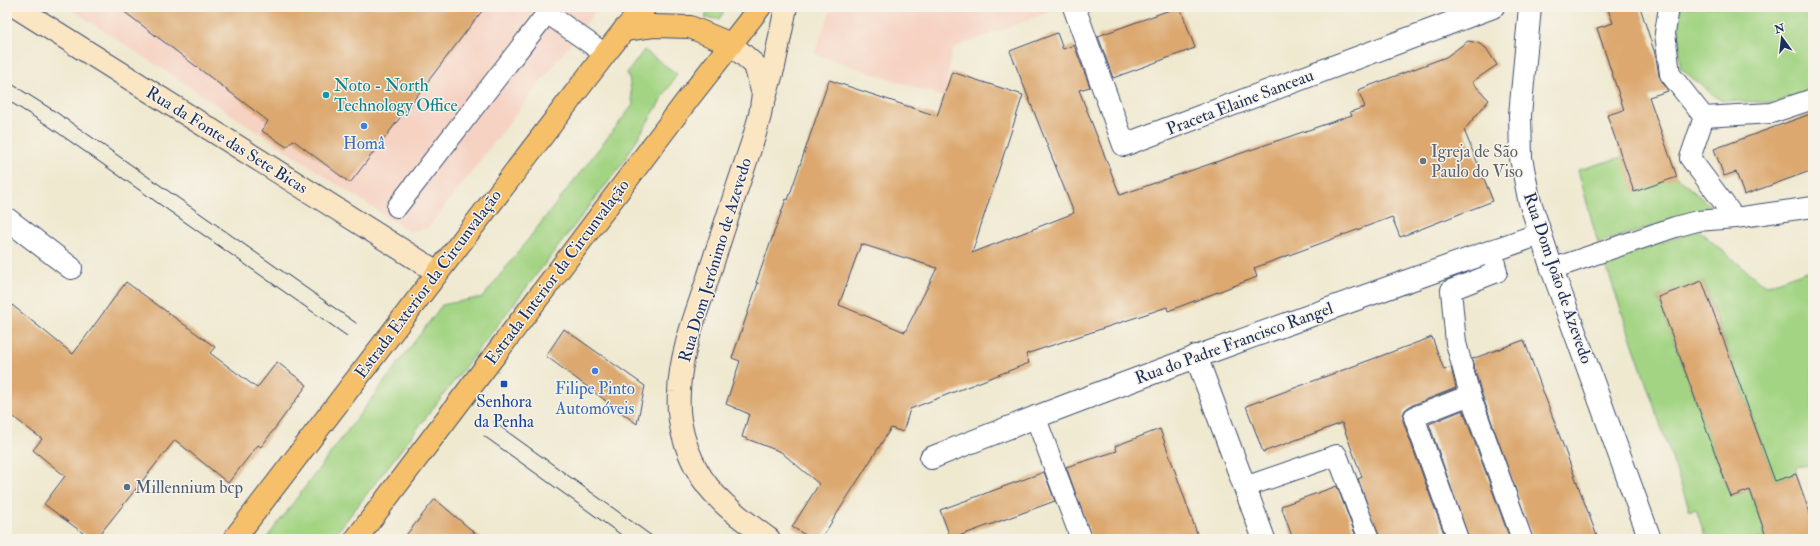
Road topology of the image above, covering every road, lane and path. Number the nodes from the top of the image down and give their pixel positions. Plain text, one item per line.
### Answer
1 (645, 7) edge
2 (760, 7) edge
3 (786, 7) edge
4 (1074, 7) edge
5 (1493, 7) edge
6 (1530, 7) edge
7 (1669, 7) edge
8 (19, 8) edge
9 (546, 10) edge
10 (624, 30) junction
11 (731, 44) junction
12 (605, 54) junction
13 (1813, 99) edge
14 (760, 115) junction
15 (1704, 117) junction
16 (397, 207) dead end
17 (1813, 207) edge
18 (1735, 218) junction
19 (7, 219) edge
20 (1540, 234) junction
21 (1492, 251) junction
22 (72, 268) dead end
23 (1552, 269) junction
24 (437, 272) junction
25 (1196, 356) junction
26 (1470, 395) junction
27 (1035, 416) junction
28 (931, 458) dead end
29 (1245, 487) junction
30 (234, 539) edge
31 (356, 539) edge
32 (769, 539) edge
33 (1081, 539) edge
34 (1264, 539) edge
35 (1369, 539) edge
36 (1458, 539) edge
37 (1522, 539) edge
38 (1650, 539) edge

1 - 10 main road, Estrada Exterior da Circunvalação
2 - 11 main road, Estrada Interior da Circunvalação
3 - 14 street, Rua Dom Jerónimo de Azevedo
4 - 5 street, Praceta Elaine Sanceau
6 - 20 street, Rua Dom João de Azevedo
7 - 15 lane
8 - 24 street, Rua da Fonte das Sete Bicas
9 - 12 lane
9 - 16 lane
10 - 11 main road
10 - 12 main road, Estrada Exterior da Circunvalação
11 - 14 street, Rua Dom Jerónimo de Azevedo
11 - 31 main road, Estrada Interior da Circunvalação
12 - 24 main road, Estrada Exterior da Circunvalação
13 - 15 lane
14 - 32 street, Rua Dom Jerónimo de Azevedo
15 - 18 lane
17 - 18 lane
18 - 23 lane
19 - 22 street
20 - 21 street, Rua do Padre Francisco Rangel
20 - 23 street, Rua Dom João de Azevedo
21 - 25 street, Rua do Padre Francisco Rangel
21 - 26 lane
23 - 38 street, Rua Dom João de Azevedo
24 - 30 main road, Estrada Exterior da Circunvalação
25 - 27 street, Rua do Padre Francisco Rangel
25 - 29 street
26 - 36 lane
26 - 37 lane
27 - 28 street, Rua do Padre Francisco Rangel
27 - 33 lane
29 - 34 street
29 - 35 lane

